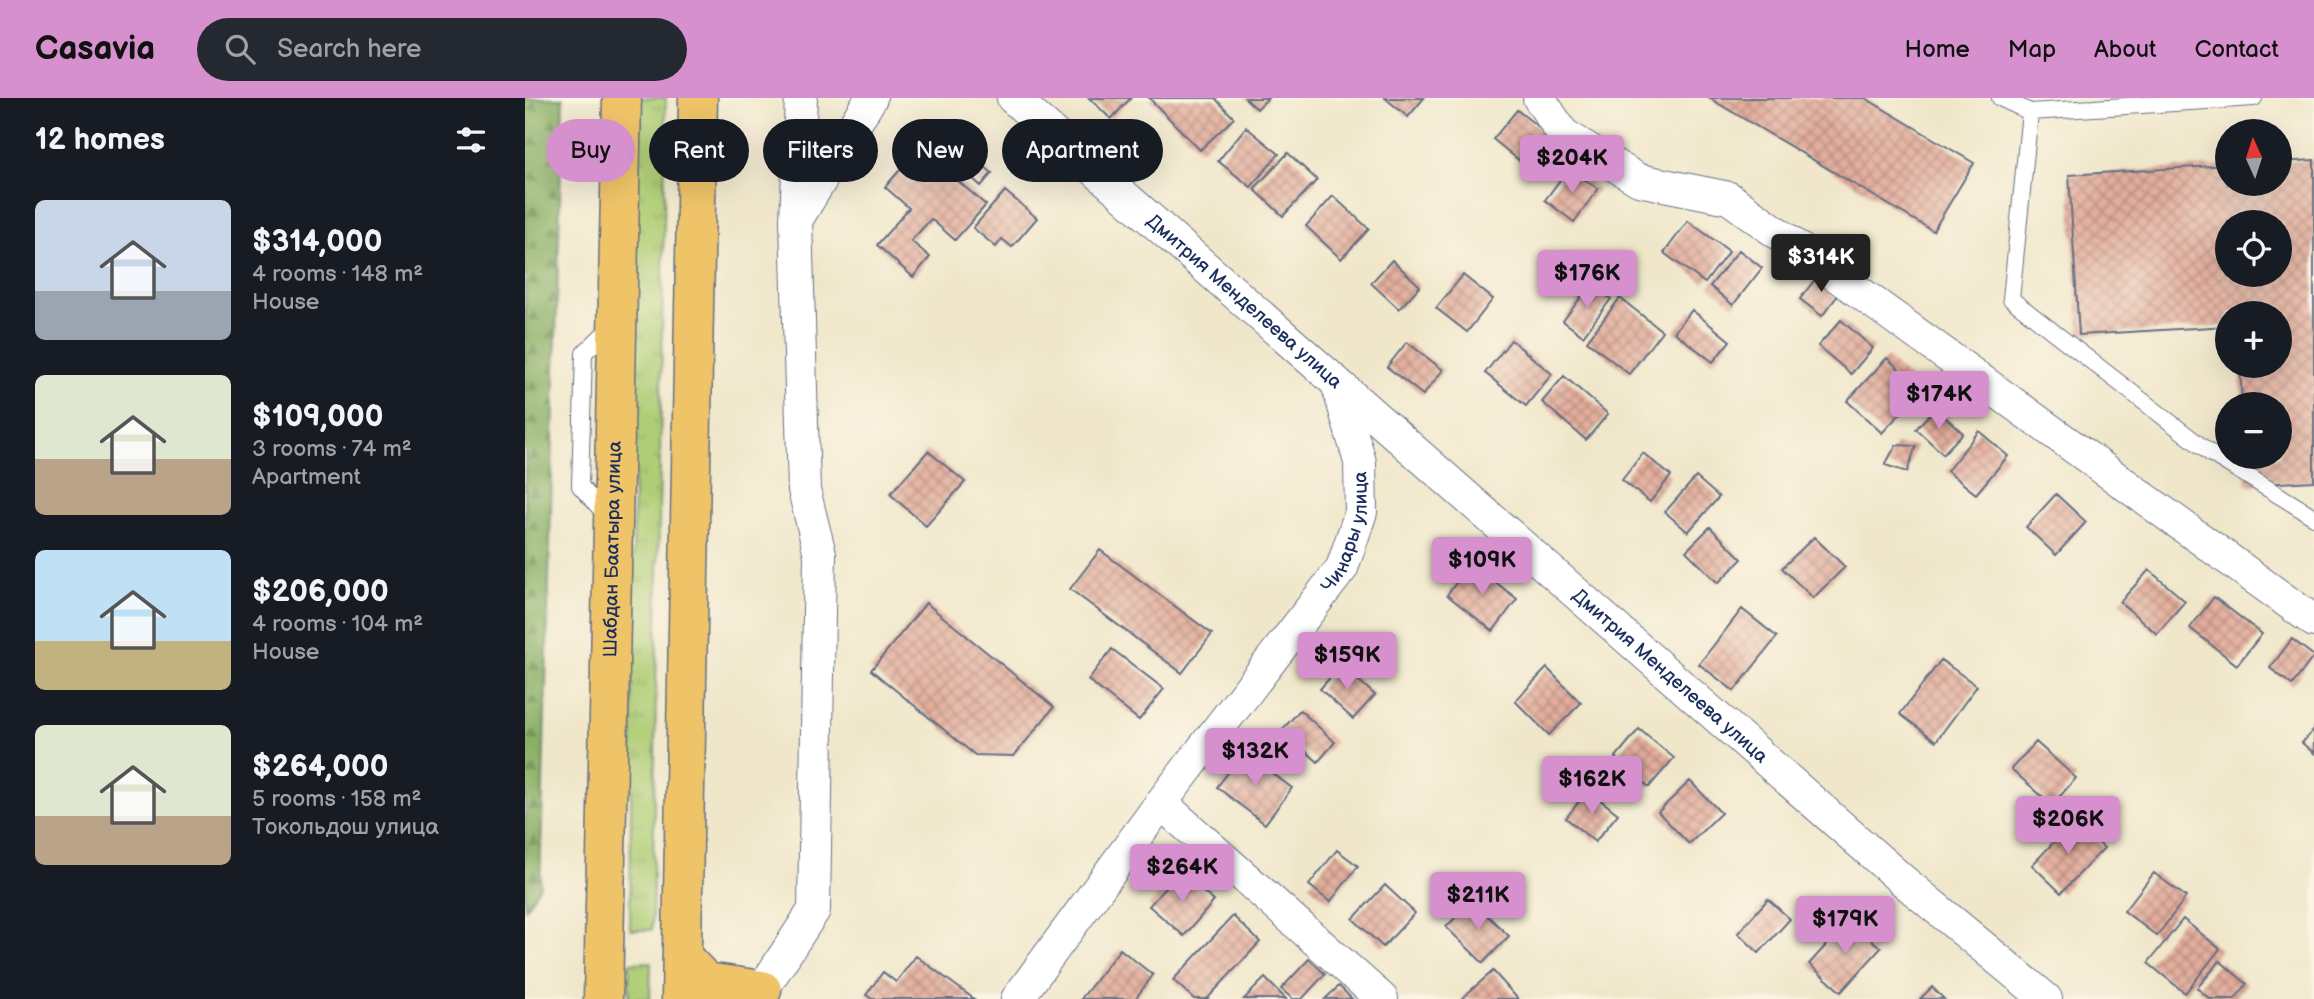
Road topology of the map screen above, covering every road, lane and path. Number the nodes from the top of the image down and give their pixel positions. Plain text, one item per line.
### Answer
1 (622, 98) edge
2 (698, 98) edge
3 (801, 98) edge
4 (870, 98) edge
5 (1013, 98) edge
6 (1539, 98) edge
7 (2000, 98) edge
8 (2254, 98) edge
9 (2030, 112) junction
10 (796, 220) junction
11 (1337, 383) junction
12 (2314, 517) edge
13 (2314, 621) edge
14 (1161, 803) junction
15 (683, 958) junction
16 (770, 996) edge
17 (603, 999) edge
18 (681, 999) edge
19 (1017, 999) edge
20 (1383, 999) edge
21 (2046, 999) edge

1 - 17 main road, Шабдан Баатыра улица
2 - 15 main road
3 - 10 street
4 - 10 street
5 - 11 street, Дмитрия Менделеева улица
6 - 13 street
7 - 9 lane
8 - 9 lane
9 - 12 lane
10 - 16 street
11 - 14 street, Чинары улица
11 - 21 street, Дмитрия Менделеева улица
14 - 19 street, Чинары улица
14 - 20 street
15 - 16 main road
15 - 18 main road

